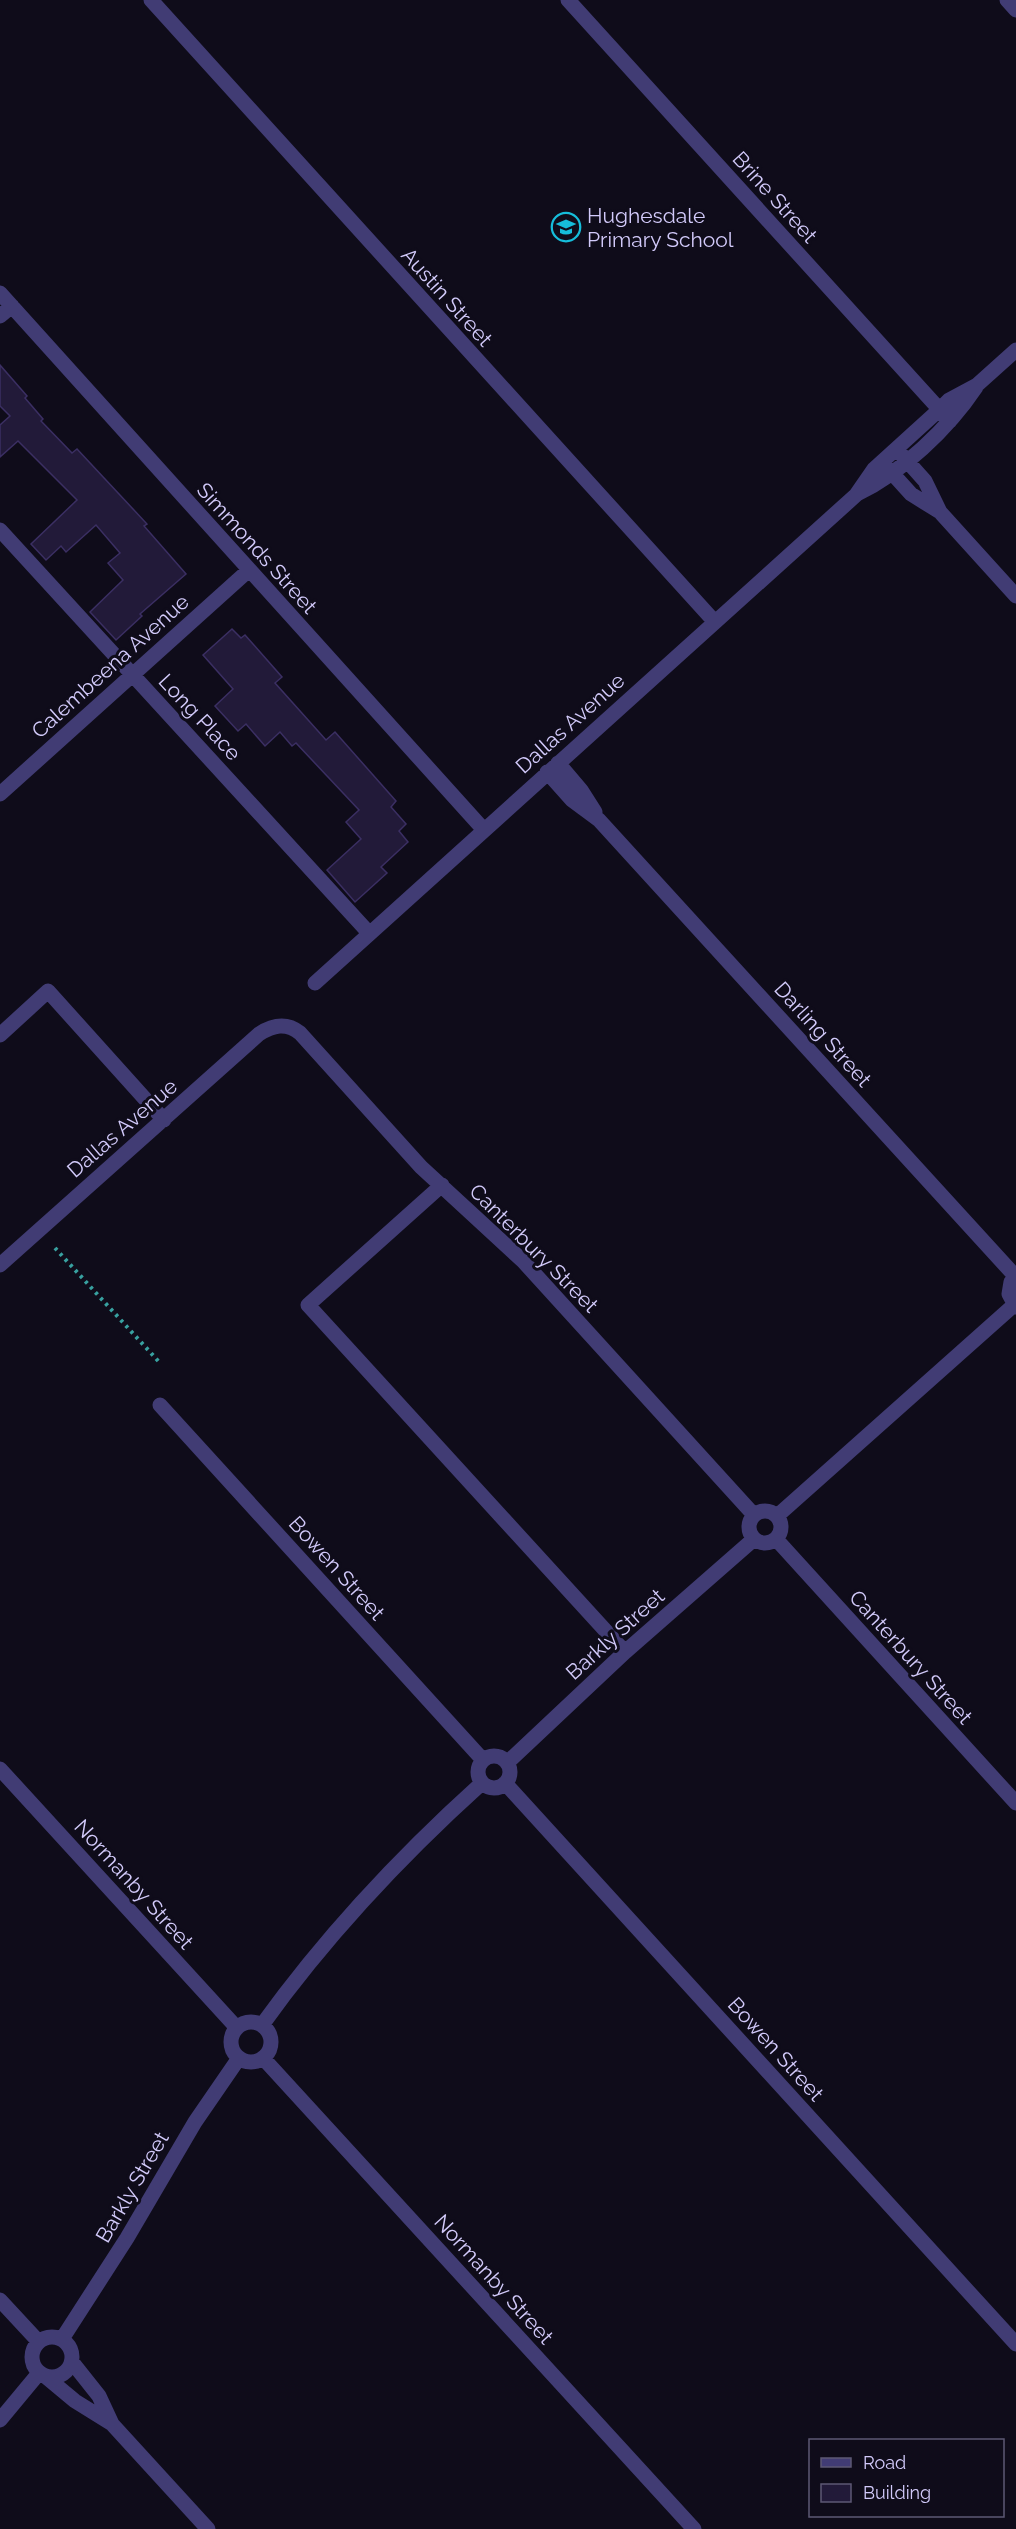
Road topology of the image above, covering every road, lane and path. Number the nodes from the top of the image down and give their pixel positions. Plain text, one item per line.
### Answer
1 (151, 0) edge
2 (568, 0) edge
3 (1007, 0) edge
4 (1016, 10) edge
5 (0, 293) edge
6 (6, 311) edge
7 (1016, 350) edge
8 (944, 416) junction
9 (901, 455) junction
10 (887, 468) junction
11 (940, 512) junction
12 (0, 530) edge
13 (249, 570) junction
14 (1016, 596) edge
15 (714, 621) junction
16 (132, 675) junction
17 (553, 768) junction
18 (0, 794) edge
19 (484, 830) junction
20 (369, 933) junction
21 (315, 983) dead end
22 (275, 1026) joint
23 (0, 1035) edge
24 (164, 1120) junction
25 (442, 1185) junction
26 (55, 1248) dead end
27 (0, 1265) edge
28 (1016, 1277) edge
29 (1015, 1306) edge
30 (160, 1363) dead end
31 (160, 1405) dead end
32 (754, 1515) junction
33 (777, 1516) junction
34 (754, 1539) junction
35 (776, 1539) junction
36 (625, 1652) junction
37 (483, 1760) junction
38 (508, 1762) junction
39 (0, 1769) edge
40 (482, 1783) junction
41 (506, 1783) junction
42 (1016, 1803) edge
43 (262, 2025) junction
44 (237, 2028) junction
45 (239, 2058) junction
46 (263, 2058) junction
47 (0, 2300) edge
48 (62, 2339) junction
49 (38, 2341) junction
50 (1016, 2344) edge
51 (72, 2362) junction
52 (42, 2374) junction
53 (0, 2420) edge
54 (112, 2424) junction
55 (208, 2529) edge
56 (694, 2529) edge

1 - 15 street, Austin Street
2 - 8 street, Brine Street
3 - 4 street
5 - 6 street, Simmonds Street
6 - 13 street, Simmonds Street
7 - 8 street, Dallas Avenue
8 - 9 street, Dallas Avenue
9 - 10 street, Dallas Avenue
9 - 11 street
10 - 11 street
10 - 15 street, Dallas Avenue
11 - 14 street
12 - 16 street, Long Place
13 - 16 street, Calembeena Avenue
13 - 19 street, Simmonds Street
15 - 17 street, Dallas Avenue
16 - 18 street, Calembeena Avenue
16 - 20 street, Long Place
17 - 19 street, Dallas Avenue
17 - 28 street, Darling Street
19 - 20 street, Dallas Avenue
20 - 21 street, Dallas Avenue
22 - 24 street, Dallas Avenue
22 - 25 street, Canterbury Street
23 - 24 street
24 - 27 street, Dallas Avenue
25 - 32 street, Canterbury Street
25 - 36 street
26 - 30 path
28 - 29 street
29 - 33 street
31 - 37 street, Bowen Street
32 - 33 street
32 - 34 street
33 - 35 street
34 - 35 street
34 - 36 street, Barkly Street
35 - 42 street, Canterbury Street
36 - 38 street, Barkly Street
37 - 38 street
37 - 40 street
38 - 41 street
39 - 44 street, Normanby Street
40 - 41 street
40 - 43 street
41 - 50 street, Bowen Street
43 - 44 street
43 - 46 street
44 - 45 street
45 - 46 street
45 - 48 street, Barkly Street
46 - 56 street, Normanby Street
47 - 49 street
48 - 49 street
48 - 51 street
49 - 52 street
51 - 52 street
51 - 54 street
52 - 53 street
52 - 54 street
54 - 55 street

